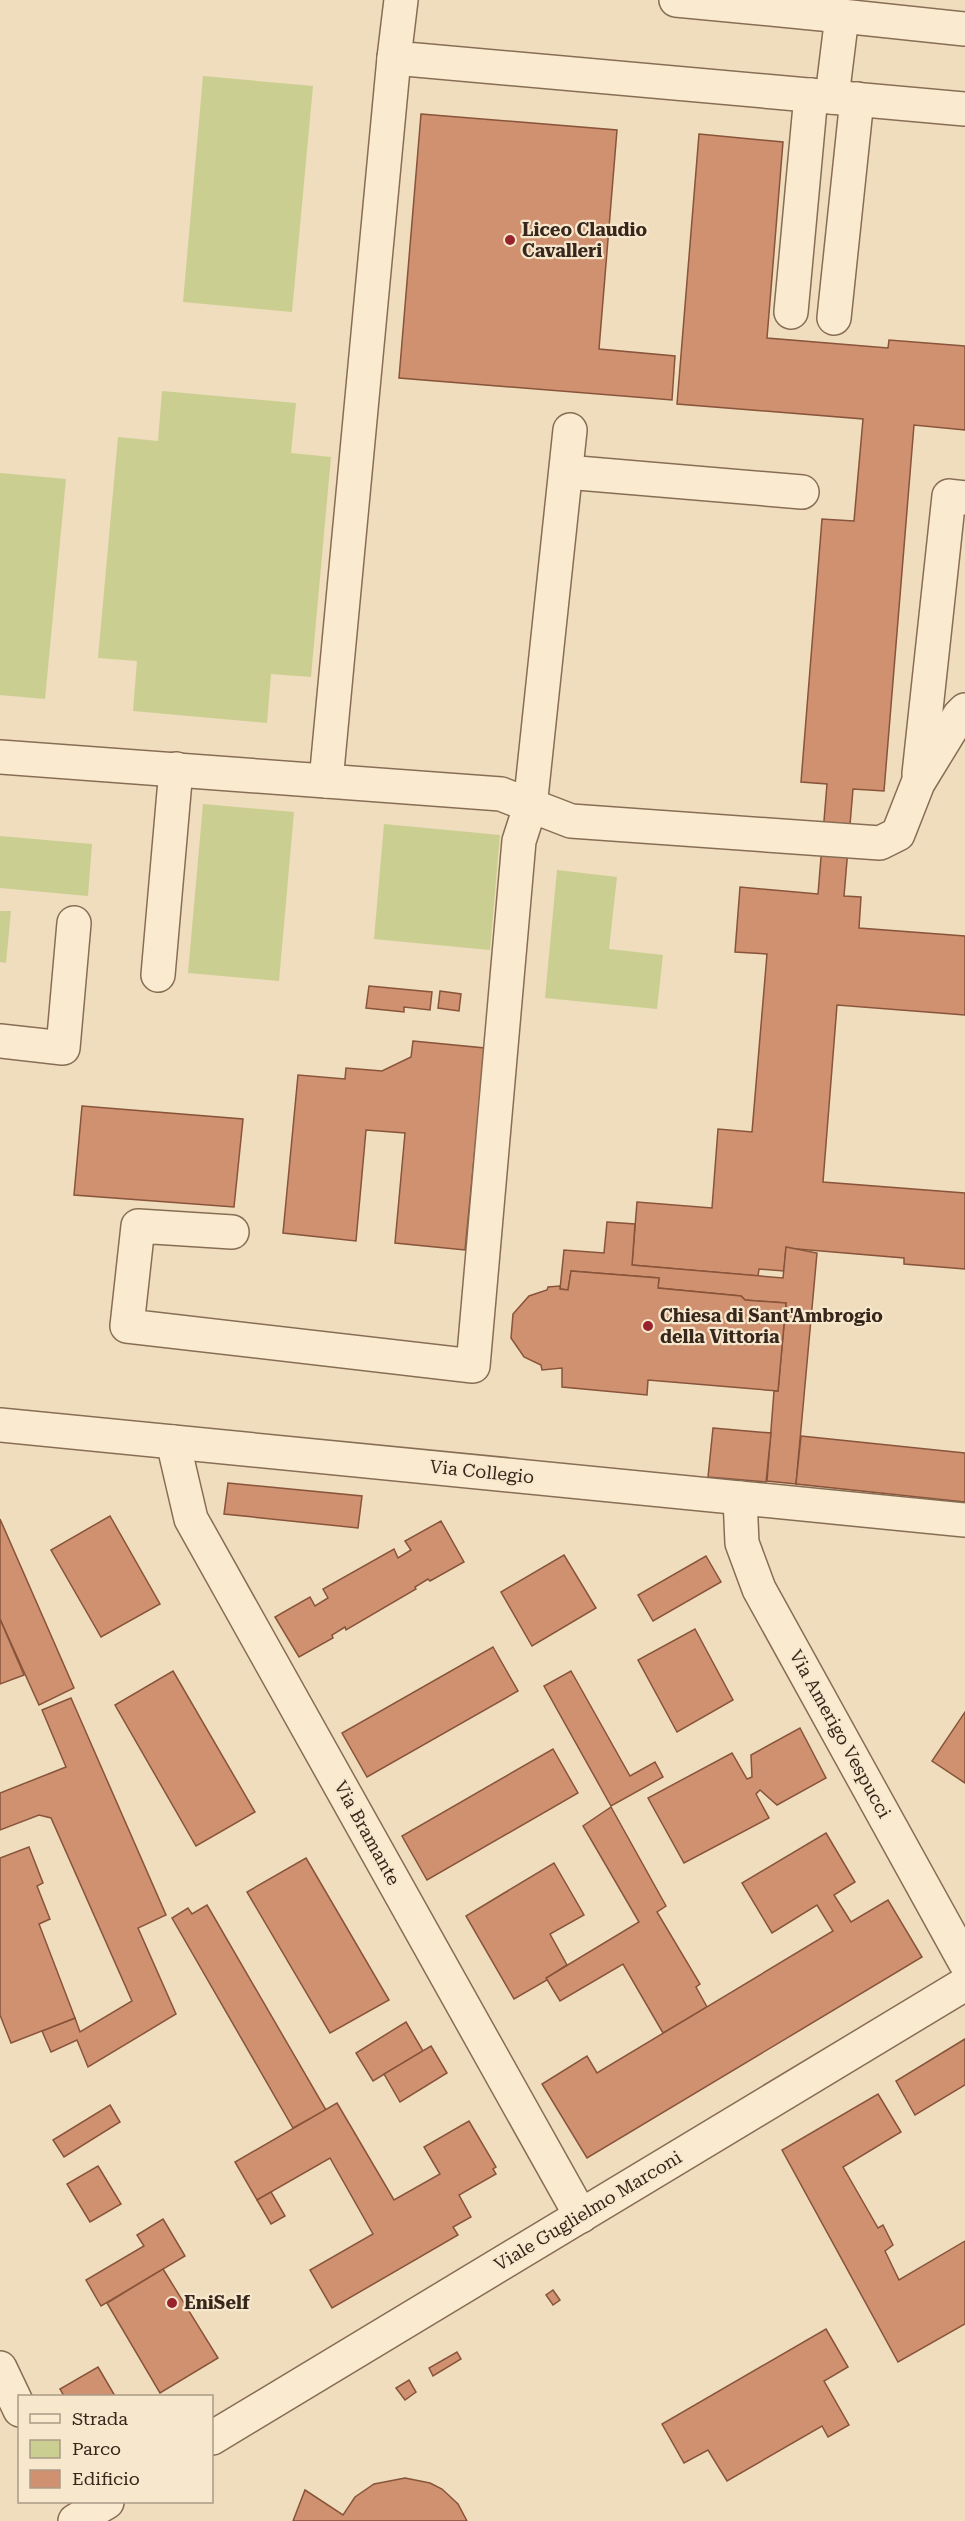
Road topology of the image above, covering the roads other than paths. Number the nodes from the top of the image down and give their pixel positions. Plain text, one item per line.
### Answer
1 (401, 0) edge
2 (676, 0) edge
3 (842, 16) junction
4 (965, 29) edge
5 (394, 58) junction
6 (833, 97) junction
7 (965, 109) edge
8 (791, 312) dead end
9 (834, 318) dead end
10 (570, 430) dead end
11 (566, 472) junction
12 (802, 492) dead end
13 (965, 498) edge
14 (965, 710) edge
15 (0, 757) edge
16 (176, 770) junction
17 (326, 781) junction
18 (918, 783) junction
19 (530, 807) junction
20 (74, 923) dead end
21 (158, 975) dead end
22 (0, 1041) edge
23 (232, 1232) dead end
24 (0, 1425) edge
25 (173, 1442) junction
26 (740, 1498) junction
27 (965, 1520) edge
28 (965, 1962) edge
29 (965, 1984) edge
30 (581, 2216) junction
31 (1, 2373) edge
32 (18, 2406) edge
33 (213, 2437) edge
34 (66, 2503) edge
35 (105, 2503) edge
36 (75, 2521) edge

1 - 5 street
2 - 3 street
3 - 4 street
3 - 6 street
5 - 6 street
5 - 17 street
6 - 7 street
6 - 8 street
6 - 9 street
10 - 11 street
11 - 12 street
11 - 19 street
13 - 18 street
14 - 18 street
15 - 16 street
16 - 17 street
16 - 21 street
17 - 19 street
18 - 19 street
19 - 23 street
20 - 22 street
24 - 25 street, Via Collegio
25 - 26 street, Via Collegio
25 - 30 street, Via Bramante
26 - 27 street, Via Collegio
26 - 28 street, Via Amerigo Vespucci
29 - 30 street, Viale Guglielmo Marconi
30 - 33 street, Viale Guglielmo Marconi
31 - 32 street
34 - 36 street
35 - 36 street

